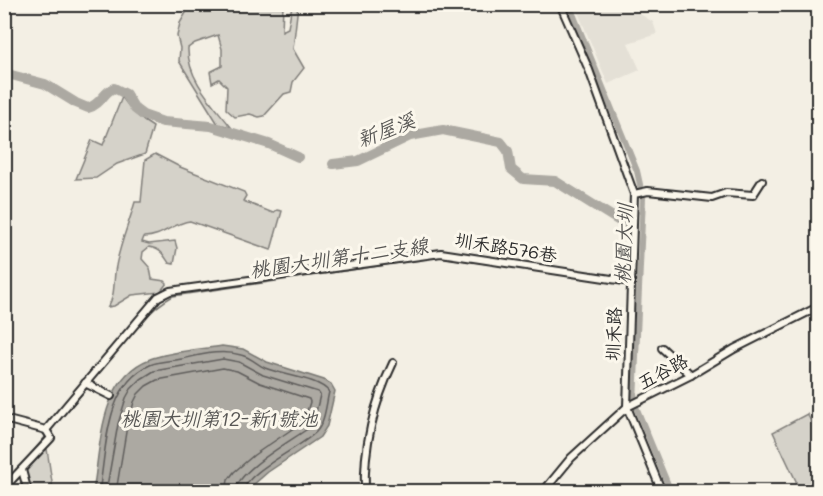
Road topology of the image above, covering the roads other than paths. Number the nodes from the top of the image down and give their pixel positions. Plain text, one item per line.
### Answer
1 (560, 4) edge
2 (762, 181) dead end
3 (635, 193) junction
4 (631, 282) junction
5 (819, 308) edge
6 (662, 348) dead end
7 (393, 363) dead end
8 (691, 375) junction
9 (86, 383) junction
10 (111, 396) dead end
11 (631, 405) junction
12 (4, 419) edge
13 (46, 430) junction
14 (22, 470) junction
15 (4, 488) edge
16 (28, 492) edge
17 (365, 492) edge
18 (543, 492) edge
19 (662, 492) edge

1 - 3 street, 圳禾路
2 - 3 street
3 - 4 street, 圳禾路
4 - 9 street, 圳禾路576巷
4 - 11 street, 圳禾路
5 - 8 street, 五谷路
6 - 8 street
7 - 17 street
8 - 11 street, 五谷路
9 - 10 street
9 - 13 street, 圳禾路576巷
11 - 18 street, 五谷路
11 - 19 street, 圳禾路
12 - 13 street
13 - 14 street
14 - 15 street
14 - 16 street

